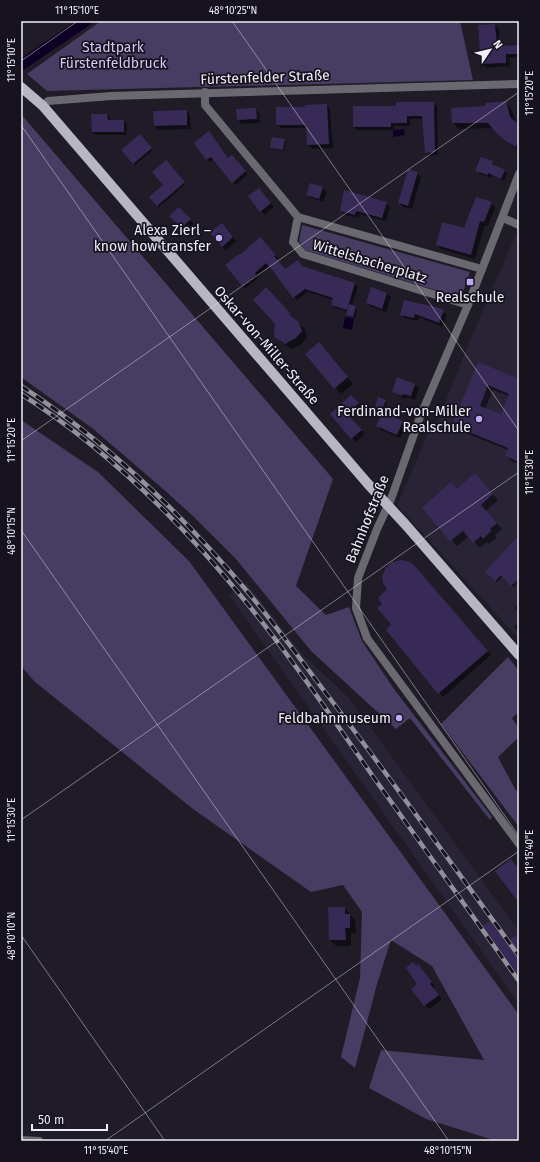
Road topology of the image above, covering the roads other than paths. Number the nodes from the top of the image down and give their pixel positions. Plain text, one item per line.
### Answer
1 (519, 84) edge
2 (21, 87) edge
3 (205, 92) junction
4 (43, 106) junction
5 (519, 174) edge
6 (298, 217) junction
7 (502, 218) junction
8 (519, 225) edge
9 (482, 269) junction
10 (468, 305) junction
11 (388, 505) junction
12 (519, 655) edge
13 (519, 844) edge
14 (21, 1140) edge
15 (39, 1141) edge

1 - 3 street, Fürstenfelder Straße
2 - 4 main road
3 - 4 street, Fürstenfelder Straße
3 - 6 street
4 - 11 main road, Oskar-von-Miller-Straße
5 - 7 street, Bahnhofstraße
6 - 9 street, Wittelsbacherplatz
6 - 10 street, Wittelsbacherplatz
7 - 8 street
7 - 9 street, Bahnhofstraße
9 - 10 street, Bahnhofstraße
10 - 11 street, Bahnhofstraße
11 - 12 main road, Oskar-von-Miller-Straße
11 - 13 street, Bahnhofstraße
14 - 15 street

